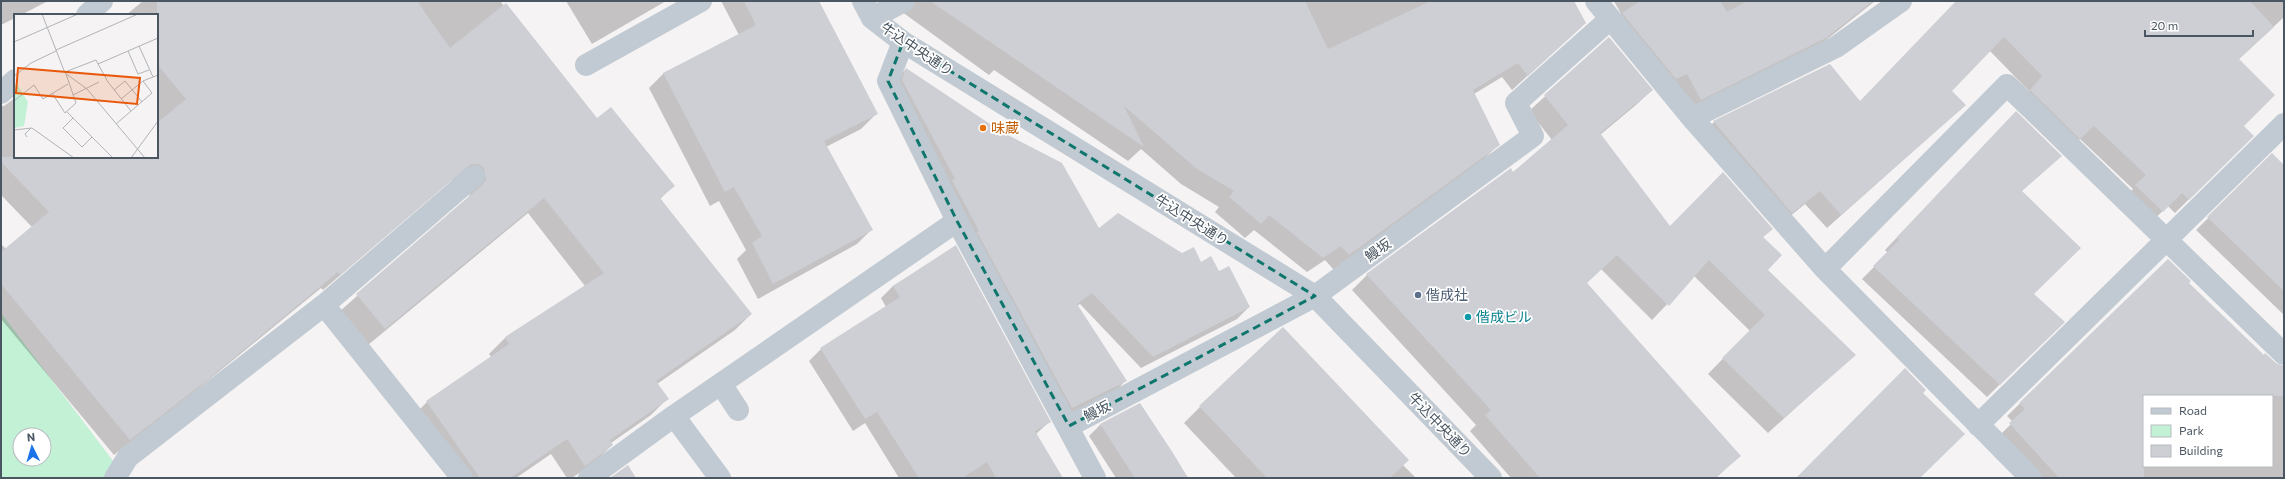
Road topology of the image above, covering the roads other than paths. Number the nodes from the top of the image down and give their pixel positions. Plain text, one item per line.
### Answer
1 (102, 1) edge
2 (701, 1) edge
3 (904, 1) edge
4 (1901, 1) edge
5 (1601, 6) edge
6 (868, 9) edge
7 (88, 14) edge
8 (903, 42) junction
9 (586, 65) dead end
10 (14, 81) edge
11 (1, 93) edge
12 (1692, 118) junction
13 (2284, 124) edge
14 (474, 176) dead end
15 (957, 221) junction
16 (2166, 239) junction
17 (1826, 269) junction
18 (1315, 296) junction
19 (324, 305) junction
20 (2284, 354) edge
21 (721, 384) junction
22 (738, 410) dead end
23 (674, 416) junction
24 (1978, 425) junction
25 (1069, 426) junction
26 (116, 478) edge
27 (462, 478) edge
28 (589, 478) edge
29 (720, 478) edge
30 (1095, 478) edge
31 (1491, 478) edge
32 (2031, 478) edge

1 - 7 street
2 - 9 street
3 - 6 street
4 - 12 street
5 - 12 street
5 - 18 street, 鰻坂
6 - 8 street, 牛込中央通り
8 - 15 street
8 - 18 street, 牛込中央通り
10 - 11 street
12 - 17 street
13 - 16 street
14 - 19 street
15 - 21 street
15 - 25 street
16 - 17 street
16 - 20 street
16 - 24 street
17 - 24 street
18 - 25 street, 鰻坂
18 - 31 street, 牛込中央通り
19 - 26 street
19 - 27 street
21 - 22 street
21 - 23 street
23 - 28 street
23 - 29 street
24 - 32 street
25 - 30 street

